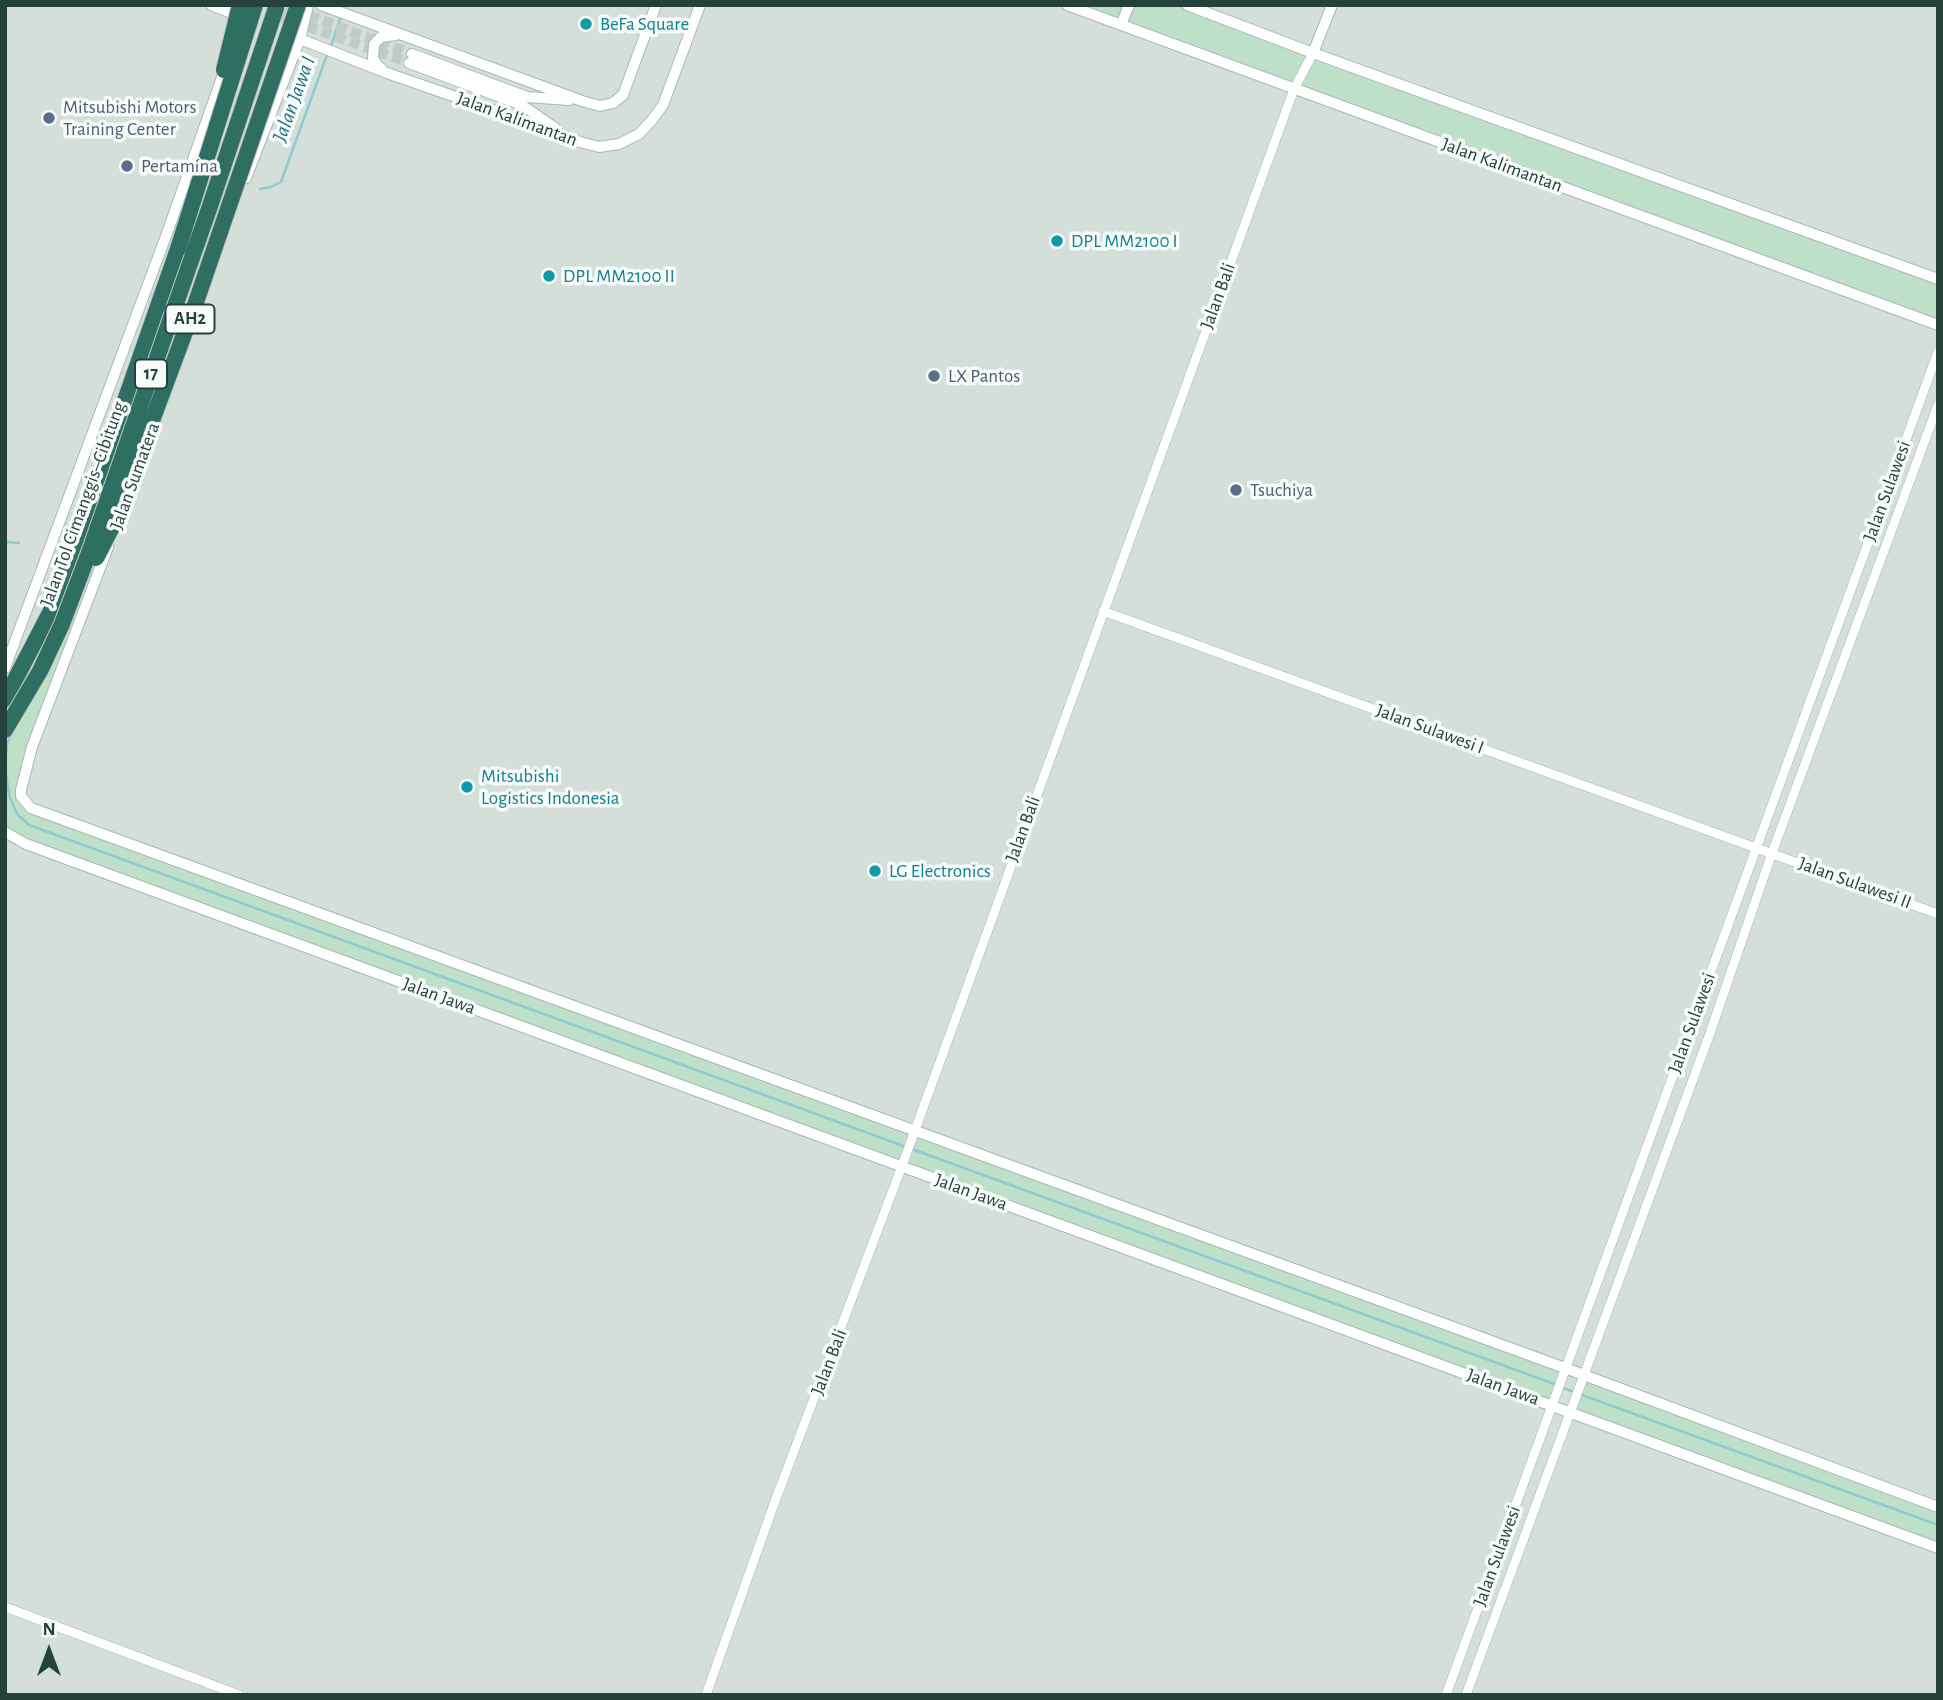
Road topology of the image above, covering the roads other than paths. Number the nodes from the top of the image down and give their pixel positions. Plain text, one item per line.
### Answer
1 (211, 5) edge
2 (249, 5) edge
3 (277, 5) edge
4 (298, 5) edge
5 (308, 5) edge
6 (656, 5) edge
7 (700, 5) edge
8 (1067, 5) edge
9 (1129, 5) edge
10 (1187, 5) edge
11 (1332, 5) edge
12 (326, 7) edge
13 (245, 8) edge
14 (1121, 25) junction
15 (402, 35) junction
16 (300, 39) junction
17 (1313, 53) junction
18 (387, 73) junction
19 (1294, 89) junction
20 (582, 101) junction
21 (569, 138) junction
22 (1938, 279) edge
23 (1938, 325) edge
24 (1938, 352) edge
25 (1938, 405) edge
26 (1103, 611) junction
27 (62, 624) junction
28 (5, 668) edge
29 (5, 699) edge
30 (5, 730) edge
31 (21, 790) joint
32 (5, 832) edge
33 (1756, 848) junction
34 (1772, 853) junction
35 (1938, 914) edge
36 (912, 1134) junction
37 (903, 1162) junction
38 (1564, 1372) junction
39 (1582, 1379) junction
40 (1553, 1401) junction
41 (1571, 1408) junction
42 (1938, 1507) edge
43 (1938, 1548) edge
44 (5, 1607) edge
45 (239, 1695) edge
46 (706, 1695) edge
47 (1446, 1695) edge
48 (1466, 1695) edge

1 - 13 street
2 - 13 street
3 - 27 highway, Jalan Tol Cimanggis–Cibitung / 17, bridge
4 - 27 highway, AH2, bridge
5 - 16 street, Jalan Sumatera
6 - 20 street, Jalan Kalimantan
7 - 21 street, Jalan Kalimantan
8 - 14 street, Jalan Kalimantan
9 - 14 street
10 - 17 street
11 - 17 street, Jalan Bali
12 - 15 street, Jalan Kalimantan
13 - 28 street
13 - 29 highway, Jalan Tol Cimanggis–Cibitung / 17, bridge
14 - 19 street, Jalan Kalimantan
15 - 18 street
15 - 20 street, Jalan Kalimantan
16 - 18 street, Jalan Kalimantan
16 - 31 street, Jalan Sumatera
17 - 19 street, Jalan Bali
17 - 22 street
18 - 21 street, Jalan Kalimantan
19 - 23 street, Jalan Kalimantan
19 - 26 street, Jalan Bali
20 - 21 street
24 - 33 street, Jalan Sulawesi
25 - 34 street, Jalan Sulawesi
26 - 33 street, Jalan Sulawesi I
26 - 36 street, Jalan Bali
27 - 30 highway, Jalan Tol Cimanggis–Cibitung / 17, bridge
31 - 36 street, Jalan Jawa
32 - 37 street, Jalan Jawa
33 - 34 street, Jalan Sulawesi I
33 - 38 street, Jalan Sulawesi
34 - 35 street, Jalan Sulawesi II
34 - 39 street, Jalan Sulawesi
36 - 37 street, Jalan Bali
36 - 38 street, Jalan Jawa
37 - 40 street, Jalan Jawa
37 - 46 street, Jalan Bali
38 - 39 street, Jalan Jawa
38 - 40 street, Jalan Sulawesi
39 - 41 street, Jalan Sulawesi
39 - 42 street, Jalan Jawa
40 - 41 street, Jalan Jawa
40 - 47 street, Jalan Sulawesi
41 - 43 street, Jalan Jawa
41 - 48 street, Jalan Sulawesi
44 - 45 street

